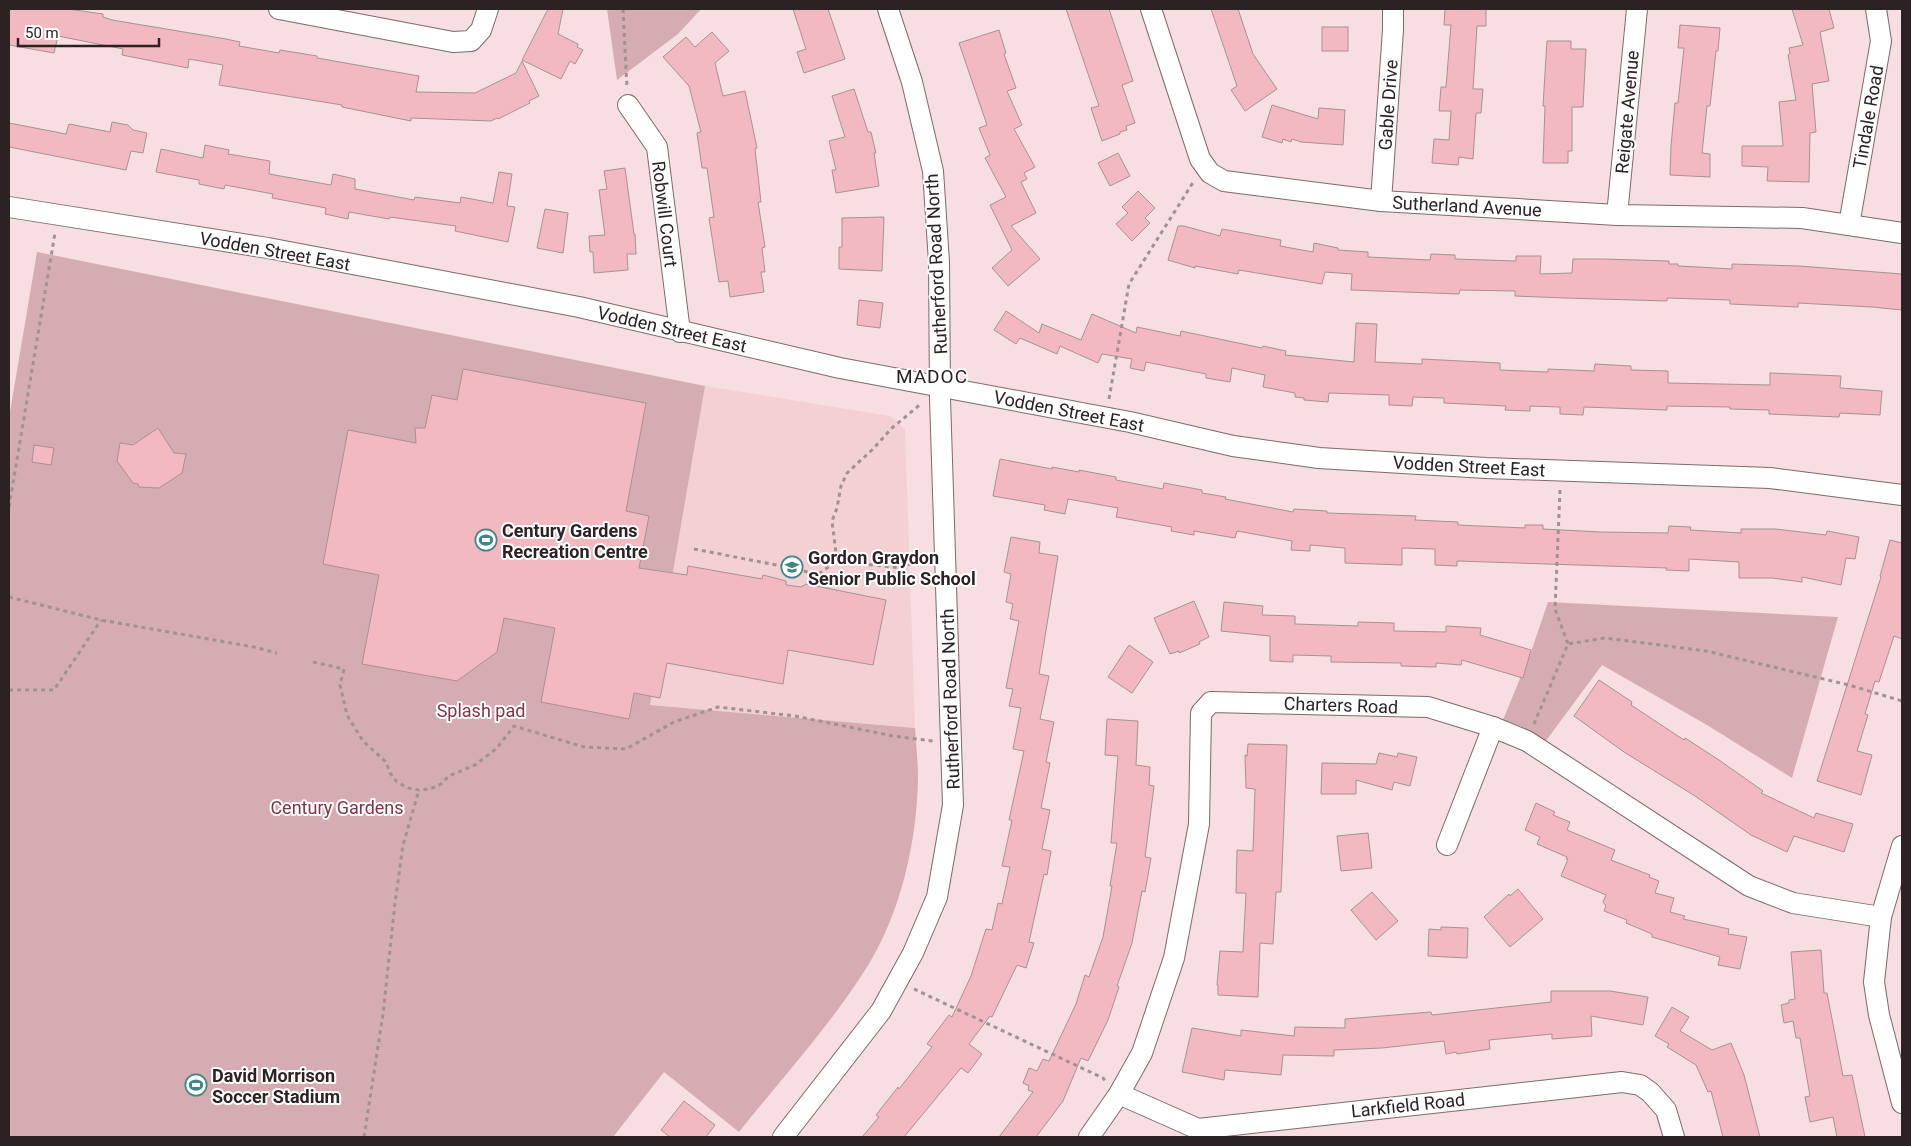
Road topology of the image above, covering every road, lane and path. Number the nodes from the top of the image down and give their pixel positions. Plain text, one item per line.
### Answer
1 (279, 9) edge
2 (488, 9) edge
3 (623, 9) edge
4 (888, 9) edge
5 (1151, 9) edge
6 (1393, 9) edge
7 (1637, 9) edge
8 (1876, 9) edge
9 (628, 105) joint
10 (1204, 165) junction
11 (1381, 201) junction
12 (9, 208) edge
13 (58, 215) junction
14 (1617, 215) junction
15 (1849, 225) junction
16 (1902, 233) edge
17 (680, 332) junction
18 (941, 386) junction
19 (1106, 417) junction
20 (1560, 471) junction
21 (1902, 495) edge
22 (9, 507) edge
23 (694, 549) dead end
24 (945, 549) junction
25 (837, 561) junction
26 (9, 597) edge
27 (101, 620) junction
28 (1568, 644) junction
29 (277, 653) dead end
30 (313, 662) dead end
31 (9, 690) edge
32 (1902, 701) edge
33 (1494, 727) junction
34 (1527, 741) junction
35 (951, 743) junction
36 (419, 790) junction
37 (1447, 845) dead end
38 (1902, 846) edge
39 (1881, 918) junction
40 (897, 982) junction
41 (1119, 1094) junction
42 (1902, 1103) edge
43 (364, 1137) edge
44 (783, 1137) edge
45 (1089, 1137) edge
46 (1674, 1137) edge

1 - 2 street
3 - 9 path
4 - 18 street, Rutherford Road North
5 - 10 street, Sutherland Avenue
6 - 11 street, Gable Drive
7 - 14 street, Reigate Avenue
8 - 15 street, Tindale Road
9 - 17 street, Robwill Court
10 - 11 street, Sutherland Avenue
10 - 19 path
11 - 14 street, Sutherland Avenue
12 - 13 street, Vodden Street East
13 - 17 street, Vodden Street East
13 - 22 path
14 - 15 street, Sutherland Avenue
15 - 16 street, Sutherland Avenue
17 - 18 street, Vodden Street East
18 - 19 street, Vodden Street East
18 - 24 street, Rutherford Road North
18 - 25 path
19 - 20 street, Vodden Street East
20 - 21 street, Vodden Street East
20 - 28 path
23 - 25 path
24 - 25 path
24 - 35 street, Rutherford Road North
26 - 27 path
27 - 29 path
27 - 31 path
28 - 32 path
28 - 34 path
30 - 36 path
33 - 34 street, Charters Road
33 - 37 street
33 - 41 street, Charters Road
34 - 39 street, Charters Road
35 - 36 path
35 - 40 street, Rutherford Road North
36 - 43 path
38 - 39 street
39 - 42 street
40 - 41 path
40 - 44 street, Rutherford Road North
41 - 45 street, Charters Road
41 - 46 street, Larkfield Road

